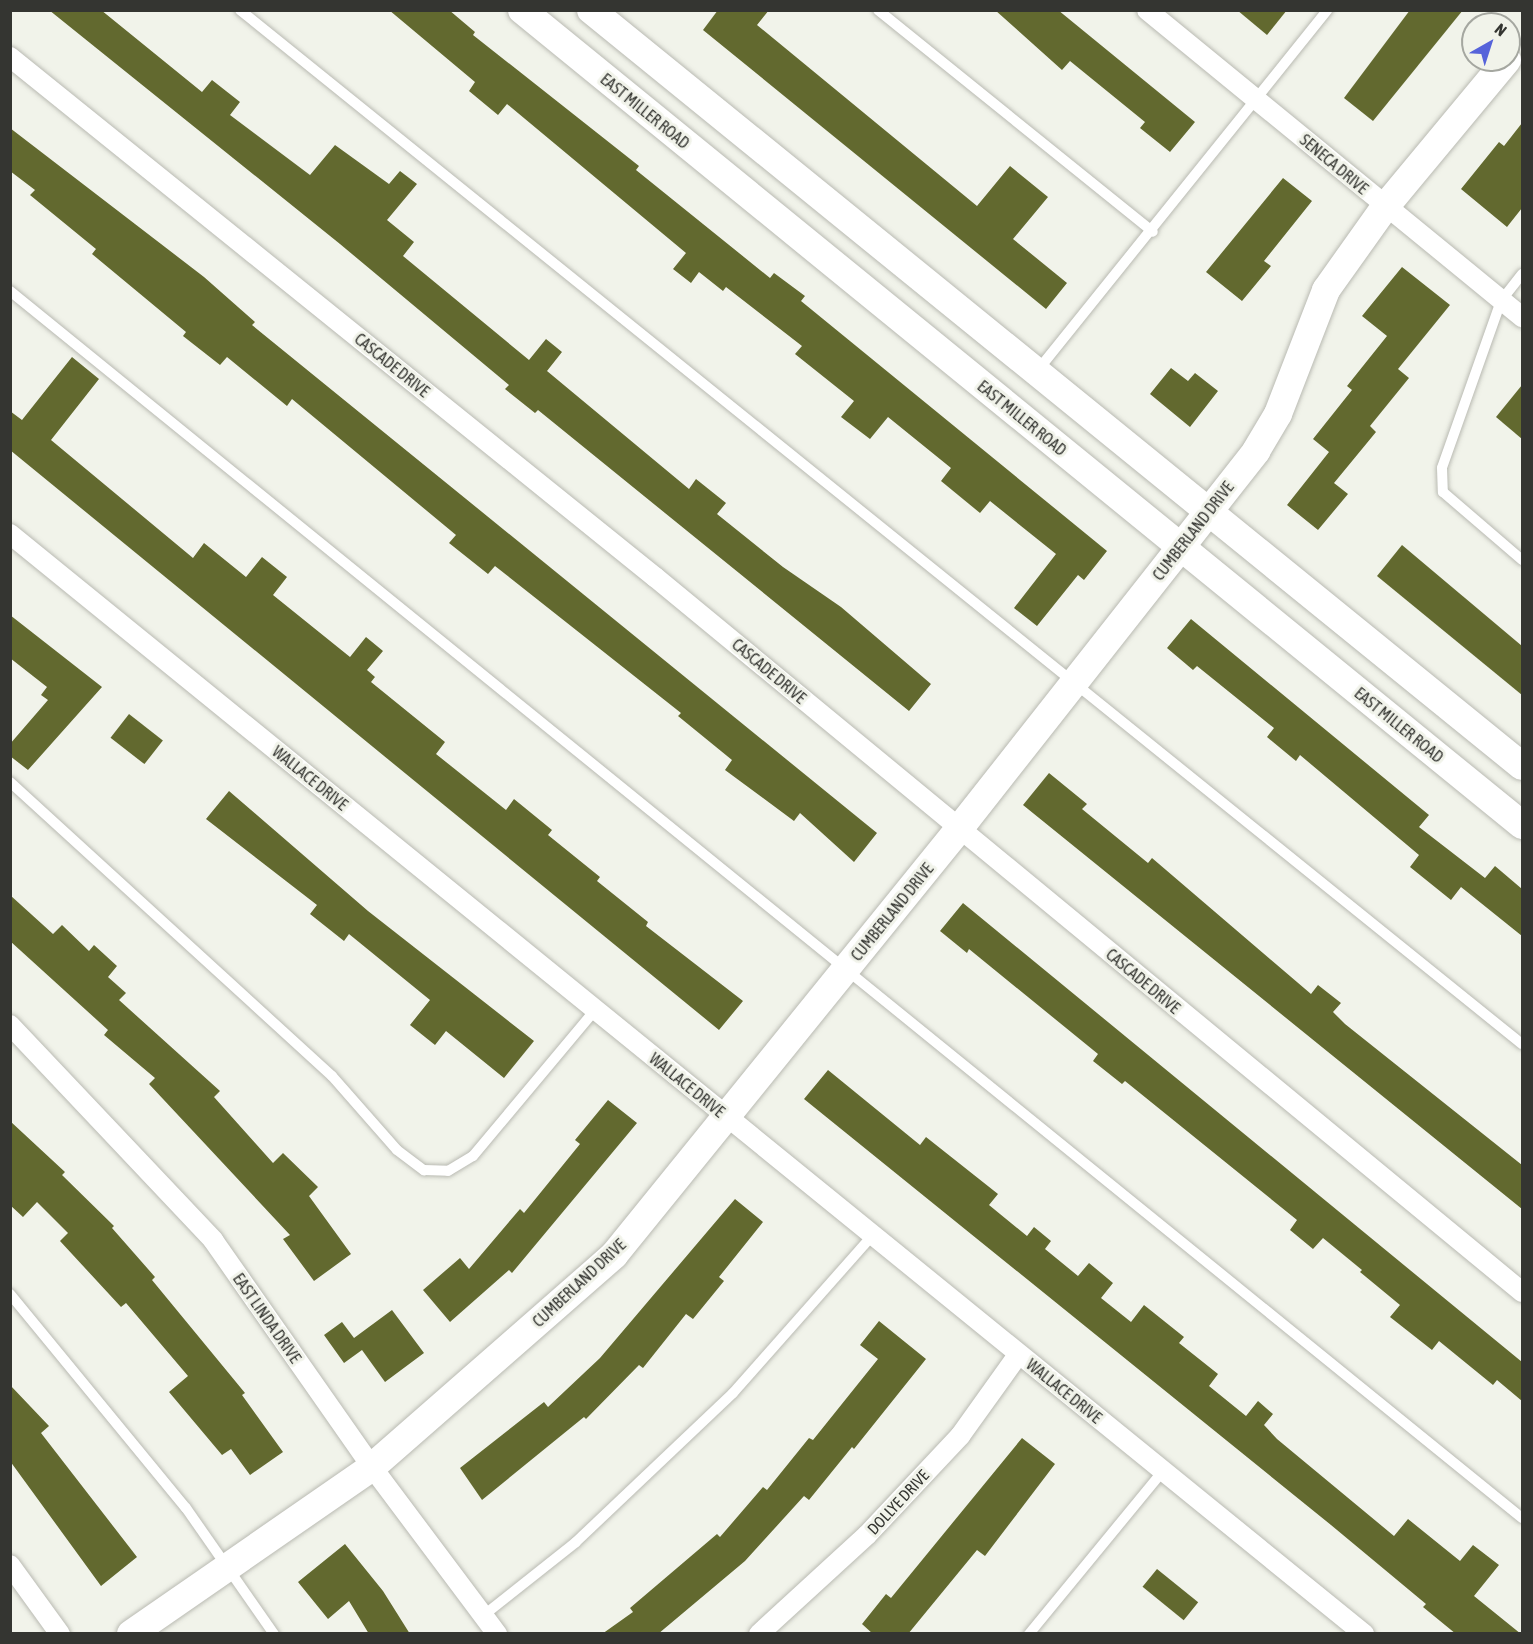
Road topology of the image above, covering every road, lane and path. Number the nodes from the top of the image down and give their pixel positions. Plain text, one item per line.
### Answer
1 (240, 10) edge
2 (522, 10) edge
3 (591, 10) edge
4 (878, 10) edge
5 (1147, 10) edge
6 (1327, 10) edge
7 (10, 57) edge
8 (1497, 72) edge
9 (1257, 100) junction
10 (706, 105) junction
11 (679, 139) junction
12 (1385, 207) junction
13 (1152, 232) junction
14 (1522, 274) edge
15 (10, 291) edge
16 (1501, 301) junction
17 (1522, 317) edge
18 (1035, 373) junction
19 (1207, 513) junction
20 (10, 534) edge
21 (1180, 547) junction
22 (1522, 560) edge
23 (1075, 681) junction
24 (1522, 766) edge
25 (10, 782) edge
26 (1522, 825) edge
27 (960, 829) junction
28 (846, 969) junction
29 (595, 1010) junction
30 (10, 1025) edge
31 (1522, 1044) edge
32 (726, 1116) junction
33 (872, 1236) junction
34 (1522, 1292) edge
35 (10, 1294) edge
36 (1018, 1354) junction
37 (372, 1467) junction
38 (1163, 1471) junction
39 (1522, 1518) edge
40 (10, 1565) edge
41 (227, 1567) junction
42 (483, 1615) junction
43 (60, 1634) edge
44 (131, 1634) edge
45 (274, 1634) edge
46 (496, 1634) edge
47 (759, 1634) edge
48 (1029, 1634) edge
49 (1364, 1634) edge

1 - 23 lane
2 - 11 main road, EAST MILLER ROAD
3 - 10 main road
4 - 13 lane
5 - 9 street, SENECA DRIVE
6 - 9 lane
7 - 27 street, CASCADE DRIVE
8 - 12 main road, CUMBERLAND DRIVE
9 - 12 street, SENECA DRIVE
9 - 13 lane
10 - 11 main road
10 - 18 main road
11 - 21 main road, EAST MILLER ROAD
12 - 16 street, SENECA DRIVE
12 - 19 main road, CUMBERLAND DRIVE
13 - 18 lane
14 - 16 lane
15 - 28 lane
16 - 17 street, SENECA DRIVE
16 - 22 lane
18 - 19 main road
19 - 21 main road, CUMBERLAND DRIVE
19 - 24 main road
20 - 29 street, WALLACE DRIVE
21 - 23 main road, CUMBERLAND DRIVE
21 - 26 main road, EAST MILLER ROAD
23 - 27 main road, CUMBERLAND DRIVE
23 - 31 lane
25 - 29 lane
27 - 28 main road, CUMBERLAND DRIVE
27 - 34 street, CASCADE DRIVE
28 - 32 main road, CUMBERLAND DRIVE
28 - 39 lane
29 - 32 street, WALLACE DRIVE
30 - 37 street, EAST LINDA DRIVE
32 - 33 street, WALLACE DRIVE
32 - 37 main road, CUMBERLAND DRIVE
33 - 36 street, WALLACE DRIVE
33 - 42 lane
35 - 41 lane
36 - 38 street, WALLACE DRIVE
36 - 47 street, DOLLYE DRIVE
37 - 41 main road, CUMBERLAND DRIVE
37 - 42 street, EAST LINDA DRIVE
38 - 48 lane
38 - 49 street, WALLACE DRIVE
40 - 43 street
41 - 44 main road, CUMBERLAND DRIVE
41 - 45 lane
42 - 46 street, EAST LINDA DRIVE

